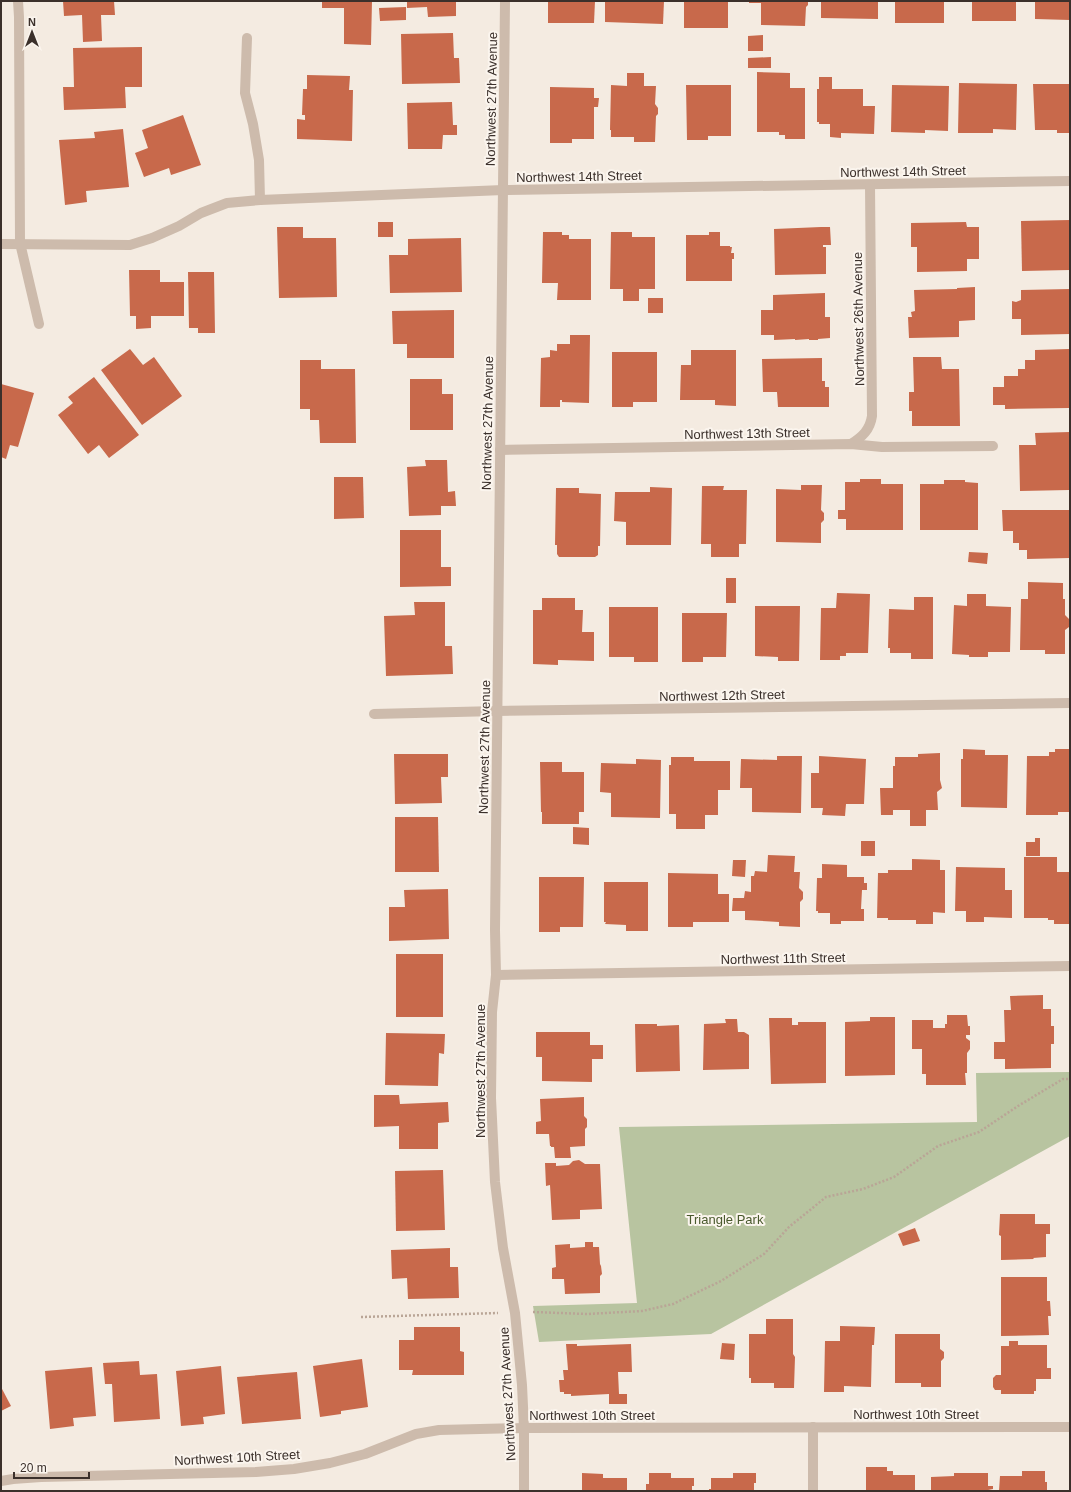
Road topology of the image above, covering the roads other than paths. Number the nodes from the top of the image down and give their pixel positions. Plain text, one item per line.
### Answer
1 (18, 1) edge
2 (505, 1) edge
3 (247, 38) dead end
4 (1070, 181) edge
5 (870, 185) junction
6 (503, 190) junction
7 (260, 200) junction
8 (20, 243) junction
9 (1, 244) edge
10 (39, 324) dead end
11 (851, 444) junction
12 (994, 446) dead end
13 (500, 450) junction
14 (1070, 703) edge
15 (497, 711) junction
16 (374, 714) dead end
17 (1070, 966) edge
18 (496, 975) junction
19 (813, 1427) junction
20 (1070, 1427) edge
21 (524, 1428) junction
22 (1, 1481) edge
23 (524, 1491) edge
24 (813, 1491) edge

1 - 8 street
2 - 6 street, Northwest 27th Avenue
3 - 7 street
4 - 5 street, Northwest 14th Street
5 - 6 street, Northwest 14th Street
5 - 11 street, Northwest 26th Avenue
6 - 7 street, Northwest 14th Street
6 - 13 street, Northwest 27th Avenue
7 - 8 street, Northwest 14th Street
8 - 9 street, Northwest 14th Street
8 - 10 street
11 - 12 street, Northwest 13th Street
11 - 13 street, Northwest 13th Street
13 - 15 street, Northwest 27th Avenue
14 - 15 street, Northwest 12th Street
15 - 16 street, Northwest 12th Street
15 - 18 street, Northwest 27th Avenue
17 - 18 street, Northwest 11th Street
18 - 21 street, Northwest 27th Avenue
19 - 20 street, Northwest 10th Street
19 - 21 street, Northwest 10th Street
19 - 24 street
21 - 22 street, Northwest 10th Street
21 - 23 street, Northwest 27th Avenue

